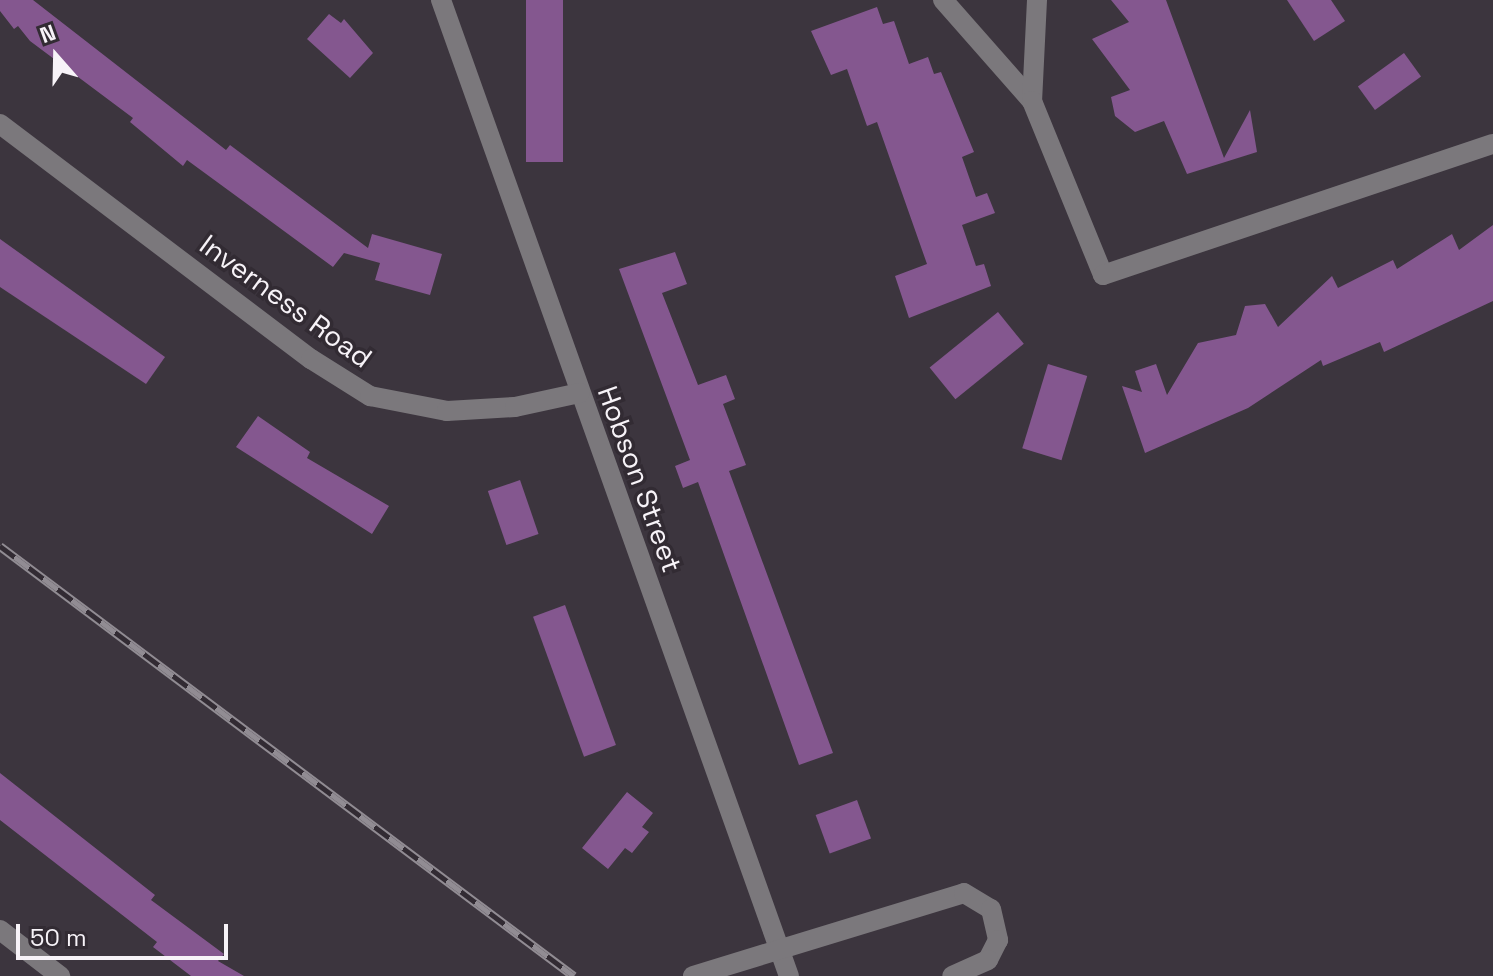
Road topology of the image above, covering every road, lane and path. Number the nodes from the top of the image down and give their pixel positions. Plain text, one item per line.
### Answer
1 (441, 0) edge
2 (943, 0) edge
3 (1037, 0) edge
4 (1032, 101) junction
5 (0, 124) edge
6 (1493, 144) edge
7 (579, 393) junction
8 (0, 930) edge
9 (779, 950) junction
10 (60, 976) edge
11 (693, 976) edge
12 (789, 976) edge
13 (952, 976) edge

1 - 7 street, Hobson Street
2 - 4 street
3 - 4 street
4 - 6 street
5 - 7 street, Inverness Road
7 - 9 street, Hobson Street
8 - 10 street
9 - 11 street
9 - 12 street, Hobson Street
9 - 13 street

